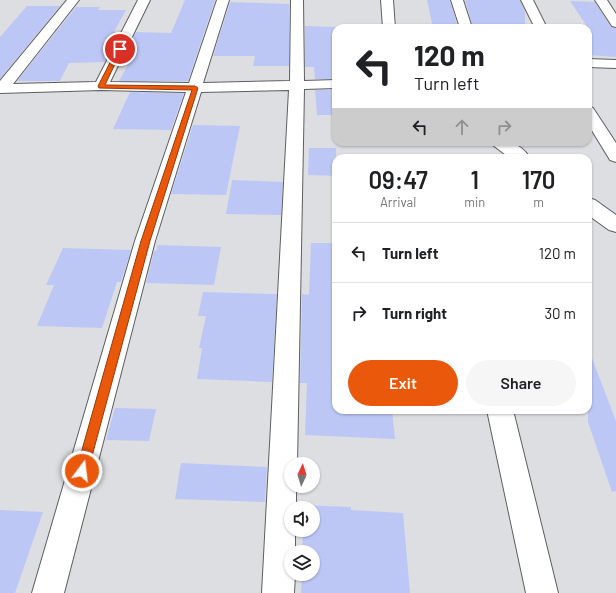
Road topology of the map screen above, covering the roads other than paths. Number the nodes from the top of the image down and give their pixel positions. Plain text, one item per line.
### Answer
1 (73, 0) edge
2 (144, 0) edge
3 (223, 0) edge
4 (297, 0) edge
5 (387, 0) edge
6 (457, 0) edge
7 (527, 0) edge
8 (602, 0) edge
9 (616, 23) edge
10 (389, 24) edge
11 (465, 24) edge
12 (539, 24) edge
13 (592, 63) edge
14 (616, 64) edge
15 (332, 84) edge
16 (297, 85) junction
17 (101, 86) junction
18 (195, 88) junction
19 (0, 89) edge
20 (592, 117) edge
21 (505, 146) edge
22 (516, 154) edge
23 (616, 156) edge
24 (592, 208) edge
25 (616, 225) edge
26 (501, 414) edge
27 (48, 593) edge
28 (278, 593) edge
29 (542, 593) edge

1 - 19 street
2 - 17 street
3 - 18 street
4 - 16 street
5 - 10 street
6 - 11 street
7 - 12 street
8 - 9 street
13 - 14 street
15 - 16 street
16 - 18 street
16 - 28 street
17 - 18 street
17 - 19 street
18 - 27 street
20 - 23 street
21 - 22 street
24 - 25 street
26 - 29 street

